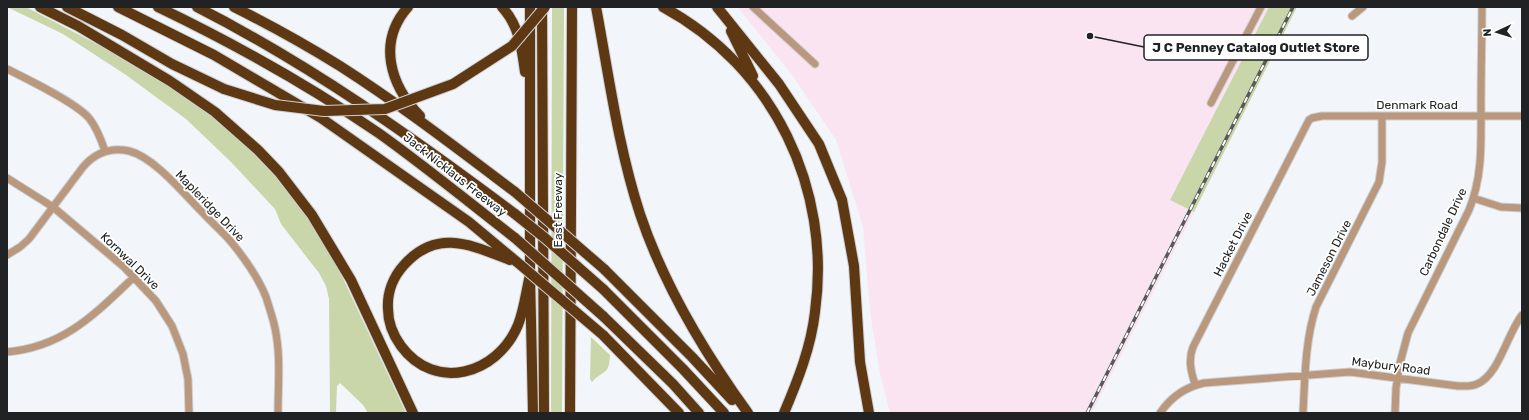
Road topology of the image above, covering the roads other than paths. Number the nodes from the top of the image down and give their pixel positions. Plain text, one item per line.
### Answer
1 (40, 7) edge
2 (67, 7) edge
3 (118, 7) edge
4 (158, 7) edge
5 (197, 7) edge
6 (234, 7) edge
7 (408, 7) edge
8 (502, 7) edge
9 (530, 7) edge
10 (542, 7) edge
11 (546, 7) edge
12 (572, 7) edge
13 (596, 7) edge
14 (663, 7) edge
15 (754, 7) edge
16 (1261, 7) edge
17 (1362, 7) edge
18 (1482, 7) edge
19 (720, 10) edge
20 (1352, 16) dead end
21 (815, 64) dead end
22 (7, 69) edge
23 (763, 96) junction
24 (1211, 103) dead end
25 (1382, 116) junction
26 (1481, 116) junction
27 (1522, 116) edge
28 (1312, 118) joint
29 (530, 120) junction
30 (442, 137) junction
31 (105, 151) junction
32 (7, 178) edge
33 (1473, 198) junction
34 (53, 207) junction
35 (1522, 208) edge
36 (7, 255) edge
37 (517, 262) junction
38 (530, 275) junction
39 (134, 277) junction
40 (1522, 315) edge
41 (7, 352) edge
42 (1305, 374) junction
43 (1398, 378) junction
44 (1195, 384) junction
45 (190, 413) edge
46 (278, 413) edge
47 (413, 413) edge
48 (533, 413) edge
49 (544, 413) edge
50 (570, 413) edge
51 (679, 413) edge
52 (699, 413) edge
53 (724, 413) edge
54 (744, 413) edge
55 (748, 413) edge
56 (784, 413) edge
57 (869, 413) edge
58 (1160, 413) edge
59 (1303, 413) edge
60 (1395, 413) edge

1 - 47 highway
2 - 11 highway, bridge
3 - 37 highway
4 - 52 highway, Jack Nicklaus Freeway, bridge
5 - 53 highway, Jack Nicklaus Freeway, bridge
6 - 30 highway
7 - 30 highway
8 - 29 highway
9 - 29 highway
10 - 49 highway, East Freeway
12 - 50 highway, East Freeway
13 - 55 highway
14 - 23 highway
15 - 21 street
16 - 24 street
17 - 20 street
18 - 26 street, Carbondale Drive
19 - 23 highway
19 - 57 highway
22 - 31 street
23 - 56 highway
25 - 26 street, Denmark Road
25 - 28 street, Denmark Road
25 - 42 street, Jameson Drive
26 - 27 street, Denmark Road
26 - 33 street, Carbondale Drive
28 - 44 street, Hacket Drive
29 - 38 highway
30 - 54 highway, bridge
31 - 34 street
31 - 46 street, Mapleridge Drive
32 - 34 street, Kornwal Drive
33 - 35 street
33 - 43 street, Carbondale Drive
34 - 36 street
34 - 39 street, Kornwal Drive
37 - 38 highway
37 - 51 highway, bridge
38 - 48 highway
39 - 41 street
39 - 45 street, Kornwal Drive
40 - 43 street, Maybury Road
42 - 43 street, Maybury Road
42 - 44 street, Maybury Road
42 - 59 street, Jameson Drive
43 - 60 street, Carbondale Drive
44 - 58 street

